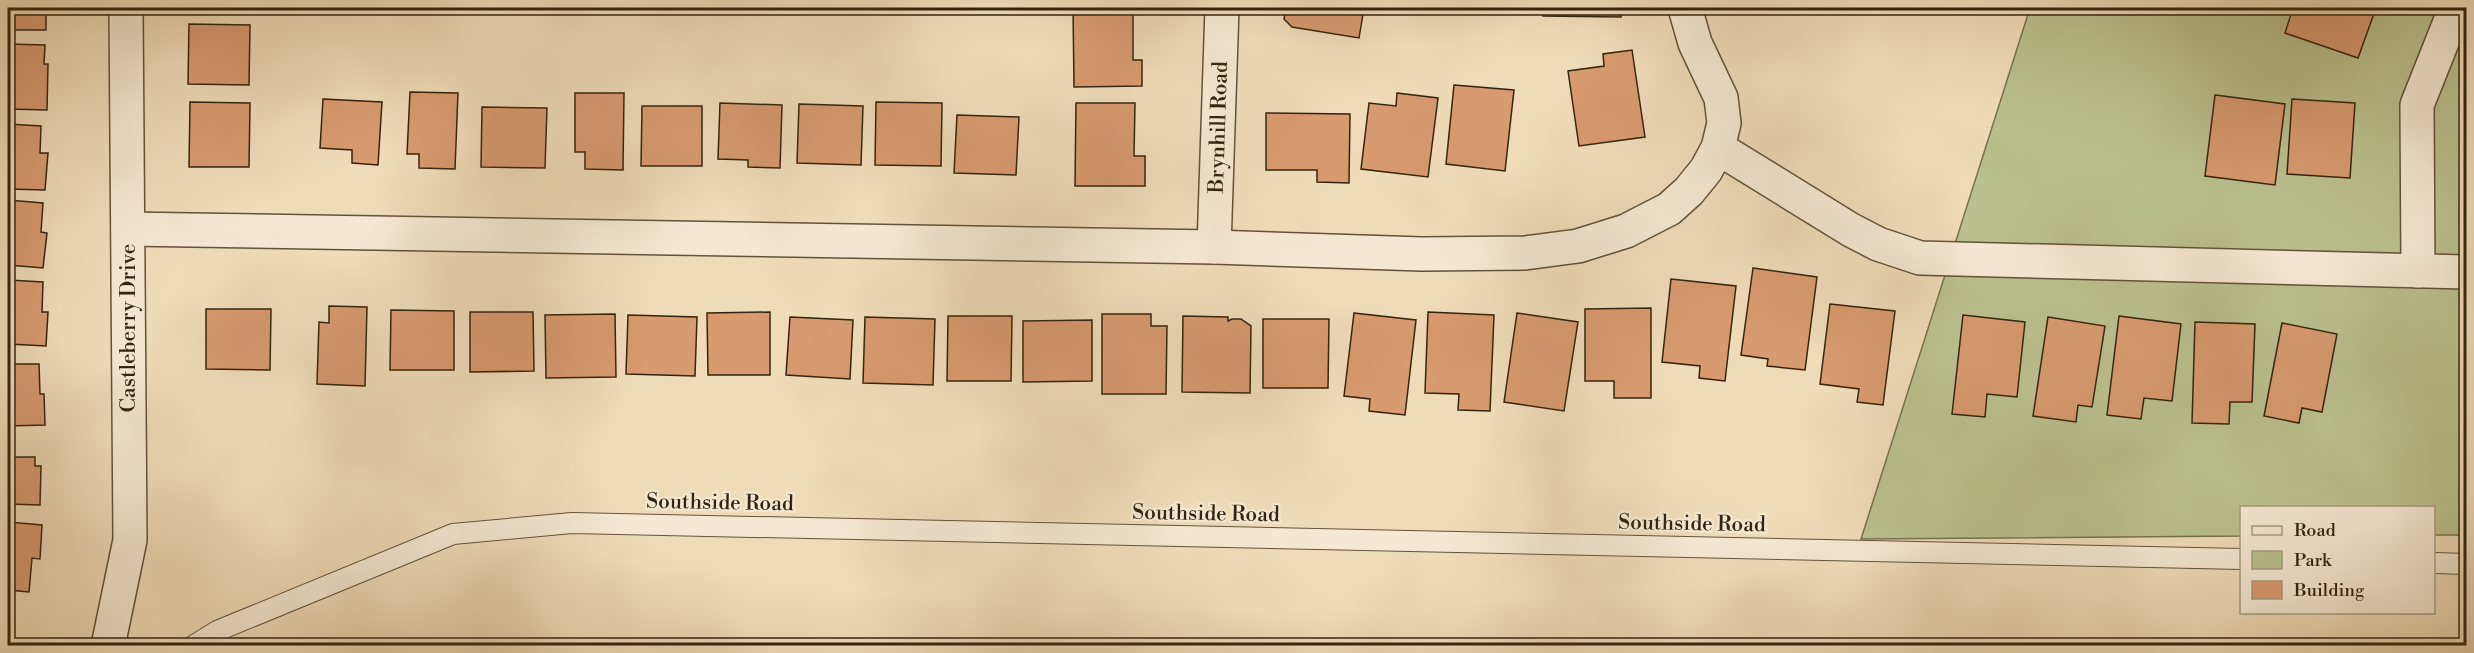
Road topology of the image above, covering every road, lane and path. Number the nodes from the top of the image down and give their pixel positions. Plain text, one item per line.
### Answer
1 (126, 8) edge
2 (1222, 8) edge
3 (1685, 8) edge
4 (2461, 8) edge
5 (1718, 148) junction
6 (128, 229) junction
7 (1214, 247) junction
8 (2418, 271) junction
9 (2466, 272) edge
10 (2240, 559) edge
11 (2435, 563) edge
12 (2466, 564) edge
13 (108, 645) edge
14 (193, 645) edge

1 - 6 street, Castleberry Drive
2 - 7 street, Brynhill Road
3 - 5 street
4 - 8 street
5 - 7 street
5 - 8 street
6 - 7 street
6 - 13 street, Castleberry Drive
8 - 9 street
10 - 14 lane, Southside Road
11 - 12 lane

